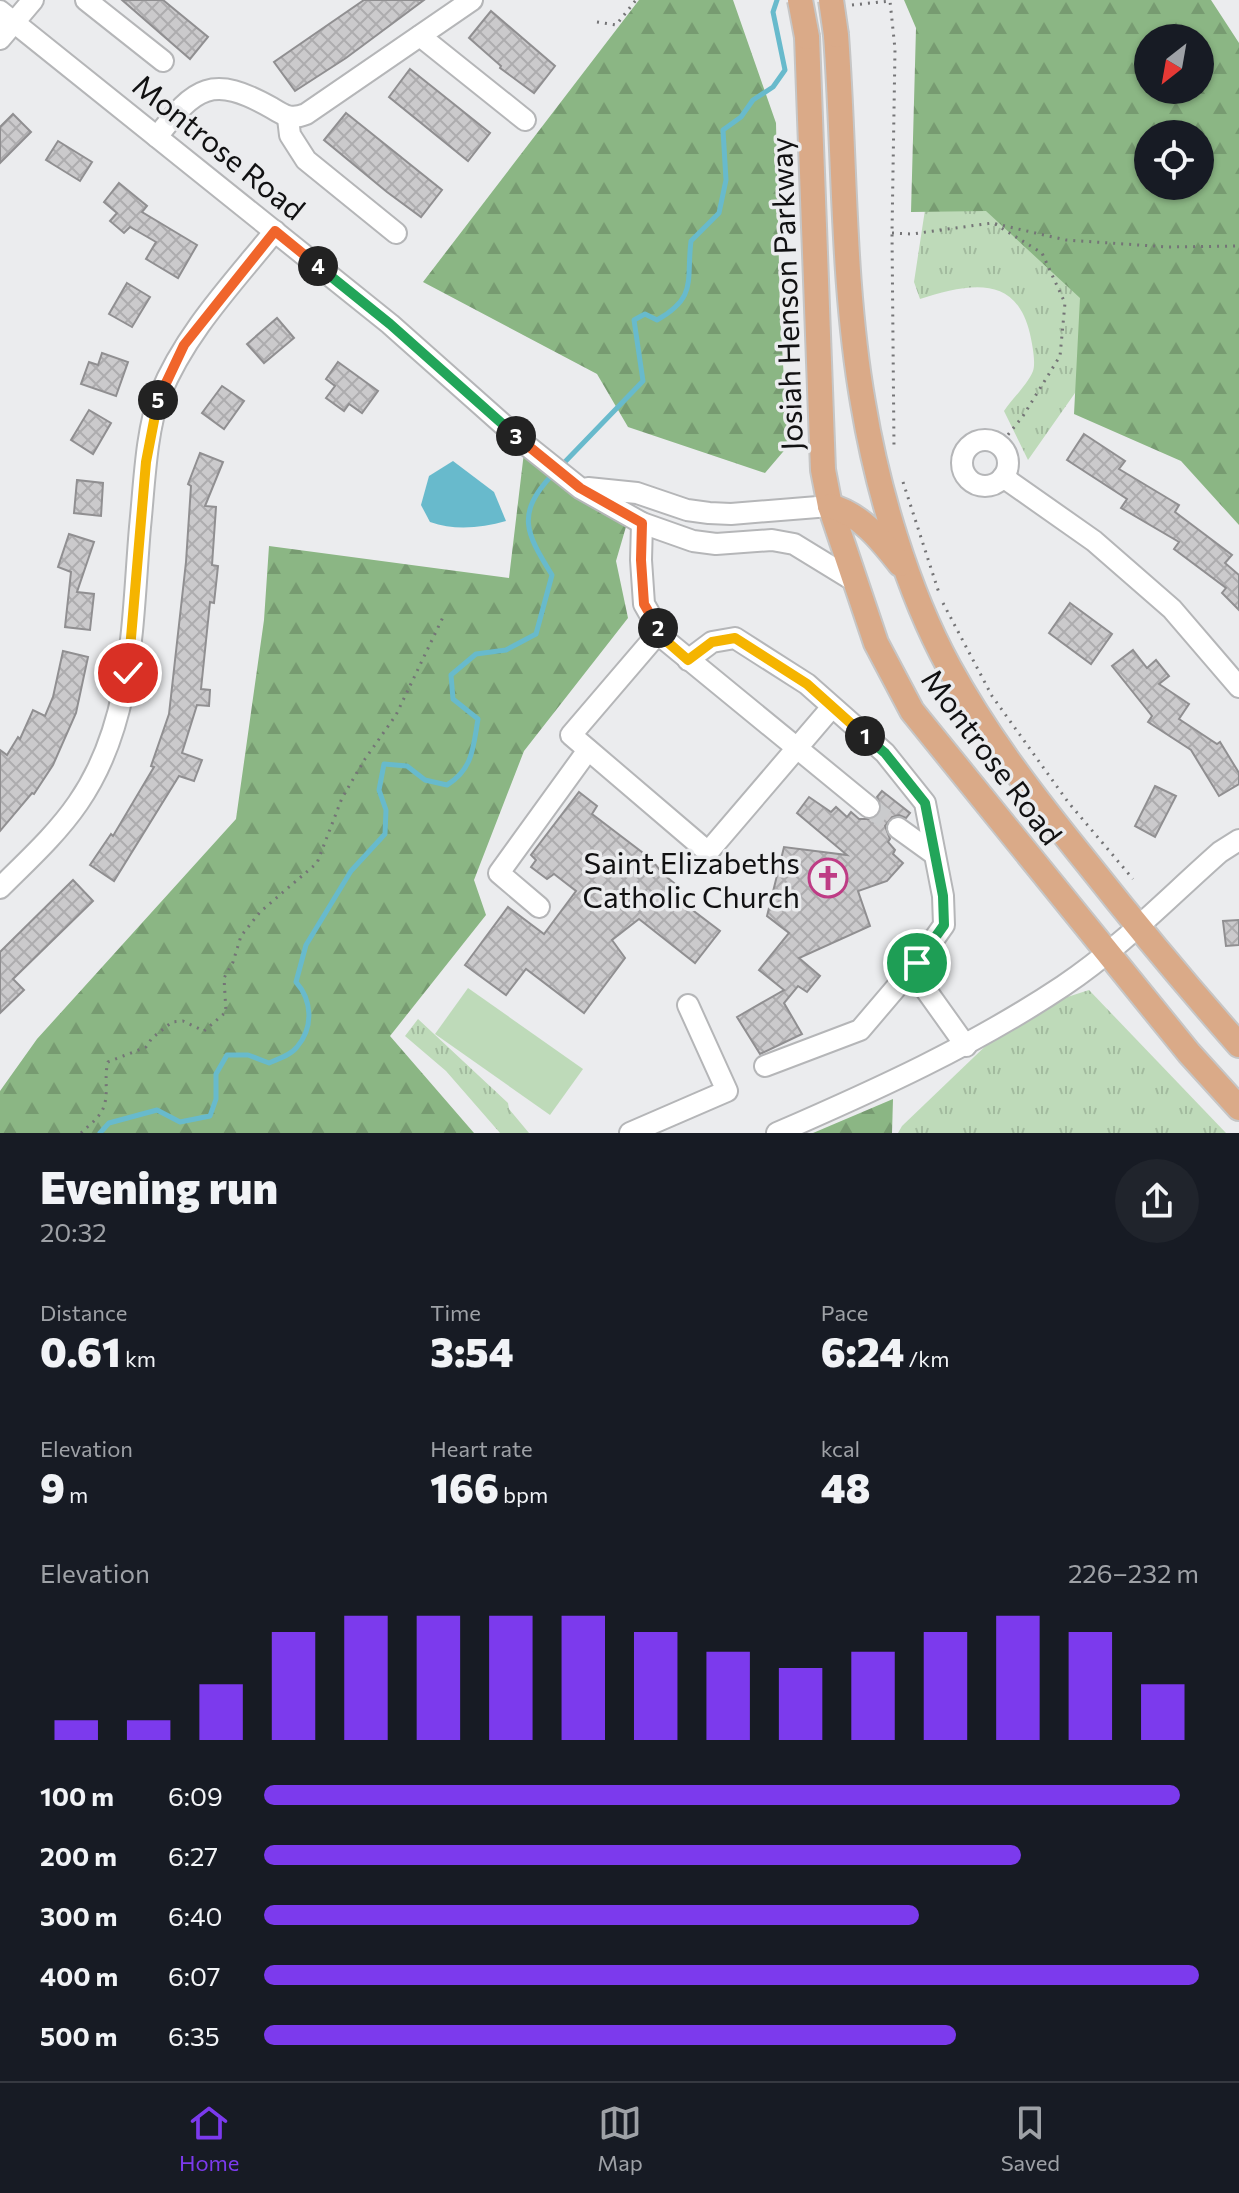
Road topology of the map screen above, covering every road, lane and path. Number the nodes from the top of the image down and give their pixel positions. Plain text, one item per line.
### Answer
1 (33, 0) edge
2 (86, 0) edge
3 (472, 0) edge
4 (636, 0) edge
5 (800, 0) edge
6 (836, 2) edge
7 (7, 17) edge
8 (597, 22) dead end
9 (420, 36) junction
10 (0, 39) edge
11 (163, 61) dead end
12 (288, 118) junction
13 (525, 120) dead end
14 (157, 137) junction
15 (992, 223) junction
16 (275, 231) junction
17 (396, 233) dead end
18 (892, 233) junction
19 (1239, 246) edge
20 (999, 446) junction
21 (895, 459) dead end
22 (900, 473) dead end
23 (1003, 477) junction
24 (580, 488) junction
25 (830, 506) junction
26 (642, 523) junction
27 (908, 574) junction
28 (856, 582) junction
29 (444, 615) dead end
30 (660, 631) junction
31 (688, 660) junction
32 (1239, 687) edge
33 (832, 707) junction
34 (797, 747) junction
35 (588, 750) junction
36 (872, 802) tunnel mouth
37 (901, 824) tunnel mouth
38 (1239, 840) edge
39 (933, 847) junction
40 (1133, 879) dead end
41 (0, 888) edge
42 (539, 907) dead end
43 (1137, 925) junction
44 (1108, 952) junction
45 (917, 963) junction
46 (688, 1005) dead end
47 (1239, 1045) edge
48 (966, 1046) junction
49 (765, 1066) dead end
50 (1239, 1108) edge
51 (81, 1133) edge
52 (630, 1133) edge
53 (777, 1133) edge

1 - 7 street
2 - 11 street
3 - 9 street
4 - 8 path
5 - 25 main road, Josiah Henson Parkway, bridge
6 - 18 path
6 - 27 main road, Josiah Henson Parkway, bridge
7 - 10 street
7 - 14 street, Montrose Road
9 - 12 street
9 - 13 street
12 - 14 street
12 - 17 street
14 - 16 street, Montrose Road
15 - 18 path
15 - 19 path
15 - 20 path
16 - 24 street, Montrose Road
16 - 41 street
18 - 21 path
20 - 23 street
20 - 23 street
22 - 40 path
23 - 32 street
24 - 25 street
24 - 26 street, Montrose Road
25 - 27 main road
25 - 28 main road, Josiah Henson Parkway
26 - 28 street, Montrose Road
26 - 30 street
27 - 43 main road, Montrose Road
28 - 44 main road, Montrose Road
29 - 51 path
30 - 31 street
30 - 35 street
31 - 33 street
31 - 34 street
33 - 34 street
33 - 39 street
34 - 35 street
34 - 36 street
35 - 42 street
37 - 39 street
38 - 43 street
39 - 45 street
43 - 44 street
43 - 47 main road, Montrose Road
44 - 48 street
44 - 50 main road, Montrose Road
45 - 48 street
45 - 49 street
46 - 52 street
48 - 53 street

